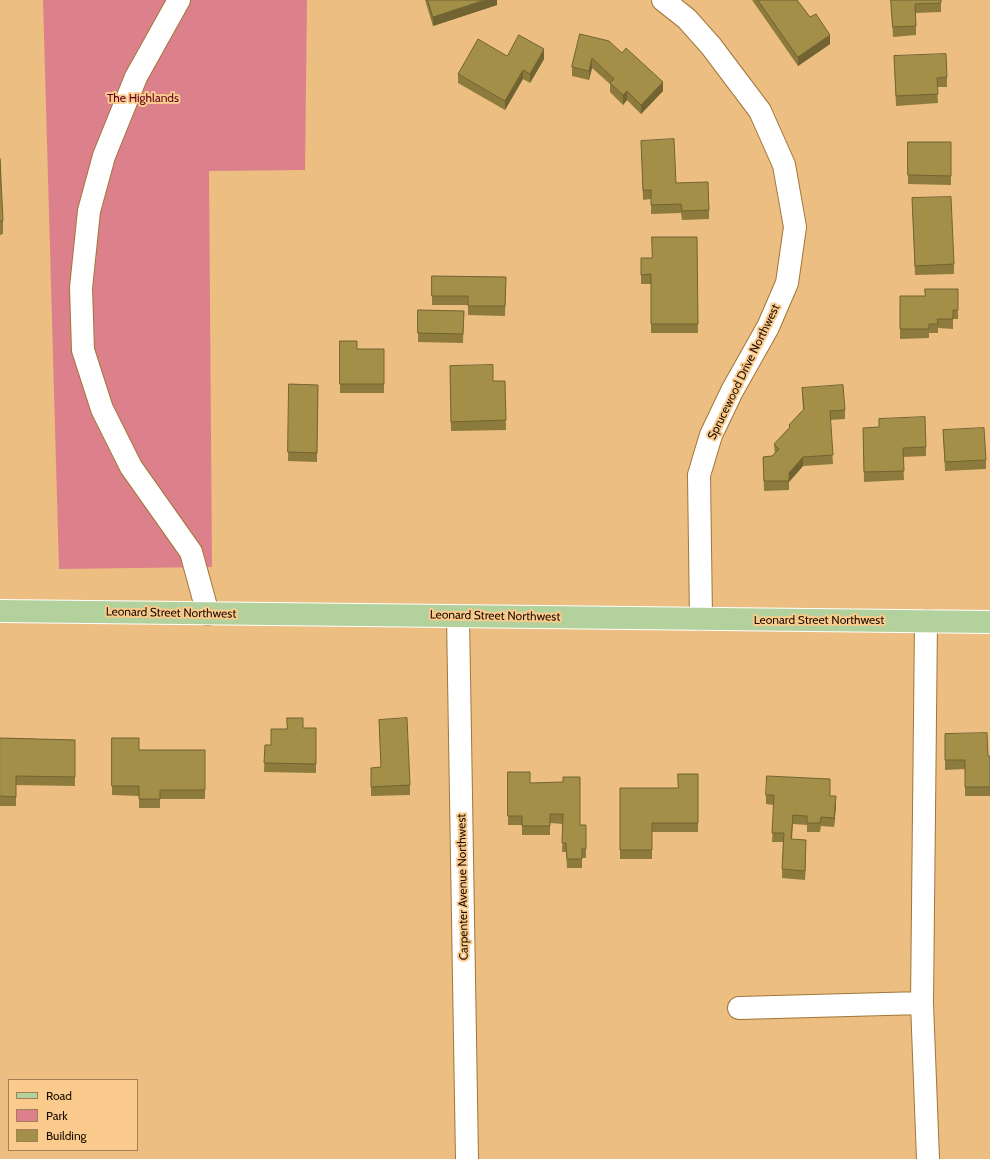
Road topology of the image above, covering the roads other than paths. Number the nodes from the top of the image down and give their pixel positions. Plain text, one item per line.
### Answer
1 (179, 0) edge
2 (664, 0) edge
3 (0, 611) edge
4 (208, 614) junction
5 (458, 616) junction
6 (701, 619) junction
7 (926, 621) junction
8 (990, 622) edge
9 (922, 1003) junction
10 (740, 1008) dead end
11 (467, 1159) edge
12 (928, 1159) edge

1 - 4 street
2 - 6 street, Sprucewood Drive Northwest
3 - 4 main road, Leonard Street Northwest
4 - 5 main road, Leonard Street Northwest
5 - 6 main road, Leonard Street Northwest
5 - 11 street, Carpenter Avenue Northwest
6 - 7 main road, Leonard Street Northwest
7 - 8 main road, Leonard Street Northwest
7 - 9 street
9 - 10 street
9 - 12 street

